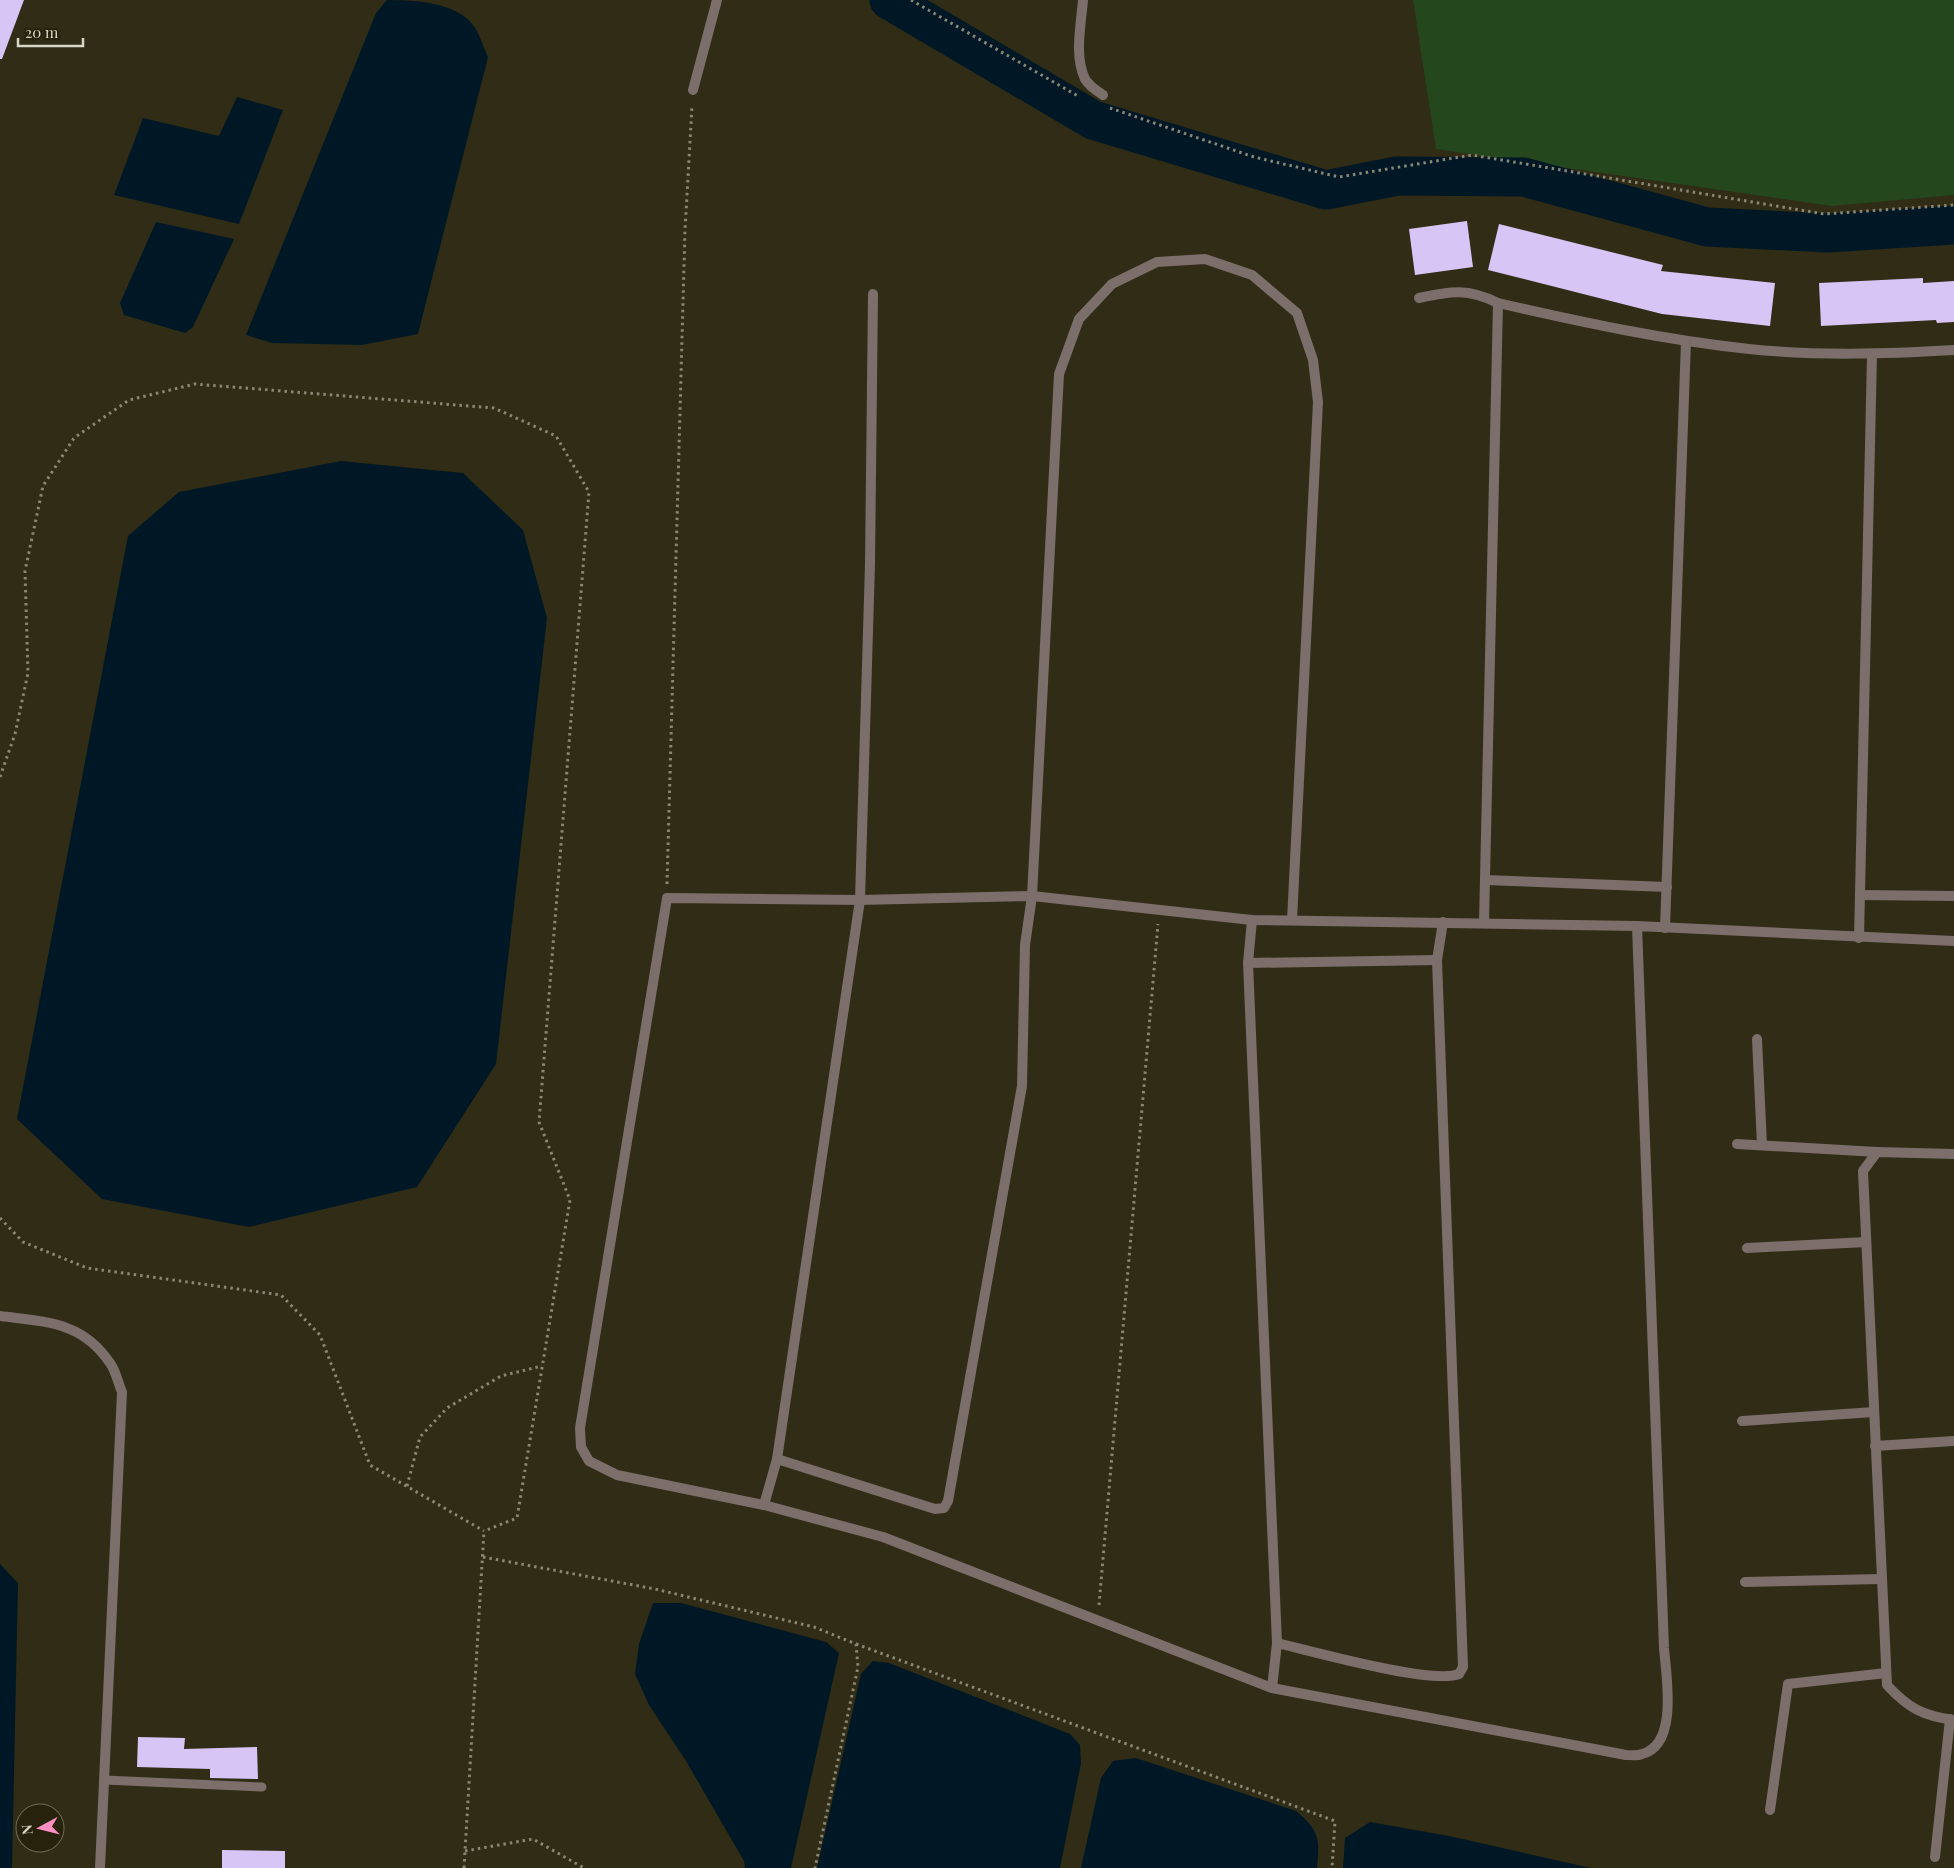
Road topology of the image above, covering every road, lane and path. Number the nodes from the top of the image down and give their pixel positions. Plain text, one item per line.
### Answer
1 (717, 0) edge
2 (912, 0) edge
3 (1083, 0) edge
4 (693, 90) joint
5 (1103, 95) dead end
6 (1086, 100) dead end
7 (1104, 106) dead end
8 (1954, 205) edge
9 (873, 294) dead end
10 (1419, 298) dead end
11 (1498, 304) junction
12 (1686, 341) junction
13 (1954, 350) edge
14 (1872, 355) junction
15 (0, 778) edge
16 (1485, 880) junction
17 (1667, 887) junction
18 (1860, 895) junction
19 (1032, 896) junction
20 (1954, 896) edge
21 (667, 898) junction
22 (860, 900) junction
23 (1159, 910) junction
24 (1252, 920) junction
25 (1292, 920) junction
26 (1443, 922) junction
27 (1484, 923) junction
28 (1637, 926) junction
29 (1665, 928) junction
30 (1859, 938) junction
31 (1954, 942) edge
32 (1437, 960) junction
33 (1248, 963) junction
34 (1757, 1039) dead end
35 (1737, 1144) dead end
36 (1762, 1145) junction
37 (1877, 1152) junction
38 (1954, 1154) edge
39 (0, 1218) edge
40 (1866, 1242) junction
41 (1747, 1248) dead end
42 (0, 1316) edge
43 (542, 1366) junction
44 (1874, 1412) junction
45 (1742, 1421) dead end
46 (1954, 1441) edge
47 (1875, 1446) junction
48 (777, 1459) junction
49 (407, 1486) junction
50 (764, 1506) junction
51 (484, 1531) junction
52 (483, 1557) junction
53 (1881, 1579) junction
54 (1745, 1582) dead end
55 (1098, 1621) junction
56 (1278, 1643) junction
57 (856, 1644) junction
58 (1886, 1673) junction
59 (1272, 1688) junction
60 (1952, 1720) edge
61 (104, 1780) junction
62 (262, 1787) dead end
63 (1770, 1810) dead end
64 (465, 1851) junction
65 (1935, 1857) dead end
66 (100, 1868) edge
67 (464, 1868) edge
68 (584, 1868) edge
69 (815, 1868) edge
70 (1332, 1868) edge

1 - 4 street
2 - 6 path
3 - 5 street
4 - 21 path
7 - 8 path
9 - 22 street
10 - 11 street
11 - 12 street
11 - 16 street
12 - 14 street
12 - 17 street
13 - 14 street
14 - 18 street
15 - 43 path
16 - 17 street
16 - 27 street
17 - 29 street
18 - 20 street
18 - 30 street
19 - 22 street
19 - 23 street
19 - 25 street
19 - 48 street
21 - 22 street
21 - 50 street
22 - 48 street
23 - 24 street
23 - 55 path
24 - 25 street
24 - 33 street
25 - 26 street
26 - 27 street
26 - 32 street
27 - 28 street
28 - 29 street
28 - 59 street
29 - 30 street
30 - 31 street
32 - 33 street
32 - 56 street
33 - 56 street
34 - 36 street
35 - 36 street
36 - 37 street
37 - 38 street
37 - 40 street
39 - 49 path
40 - 41 street
40 - 44 street
42 - 61 street
43 - 49 path
43 - 51 path
44 - 45 street
44 - 47 street
46 - 47 street
47 - 53 street
48 - 50 street
49 - 51 path
50 - 55 street
51 - 52 path
52 - 57 path
52 - 64 path
53 - 54 street
53 - 58 street
55 - 59 street
56 - 59 street
57 - 69 path
57 - 70 path
58 - 60 street
58 - 63 street
60 - 65 street
61 - 62 lane
61 - 66 street
64 - 67 path
64 - 68 path

